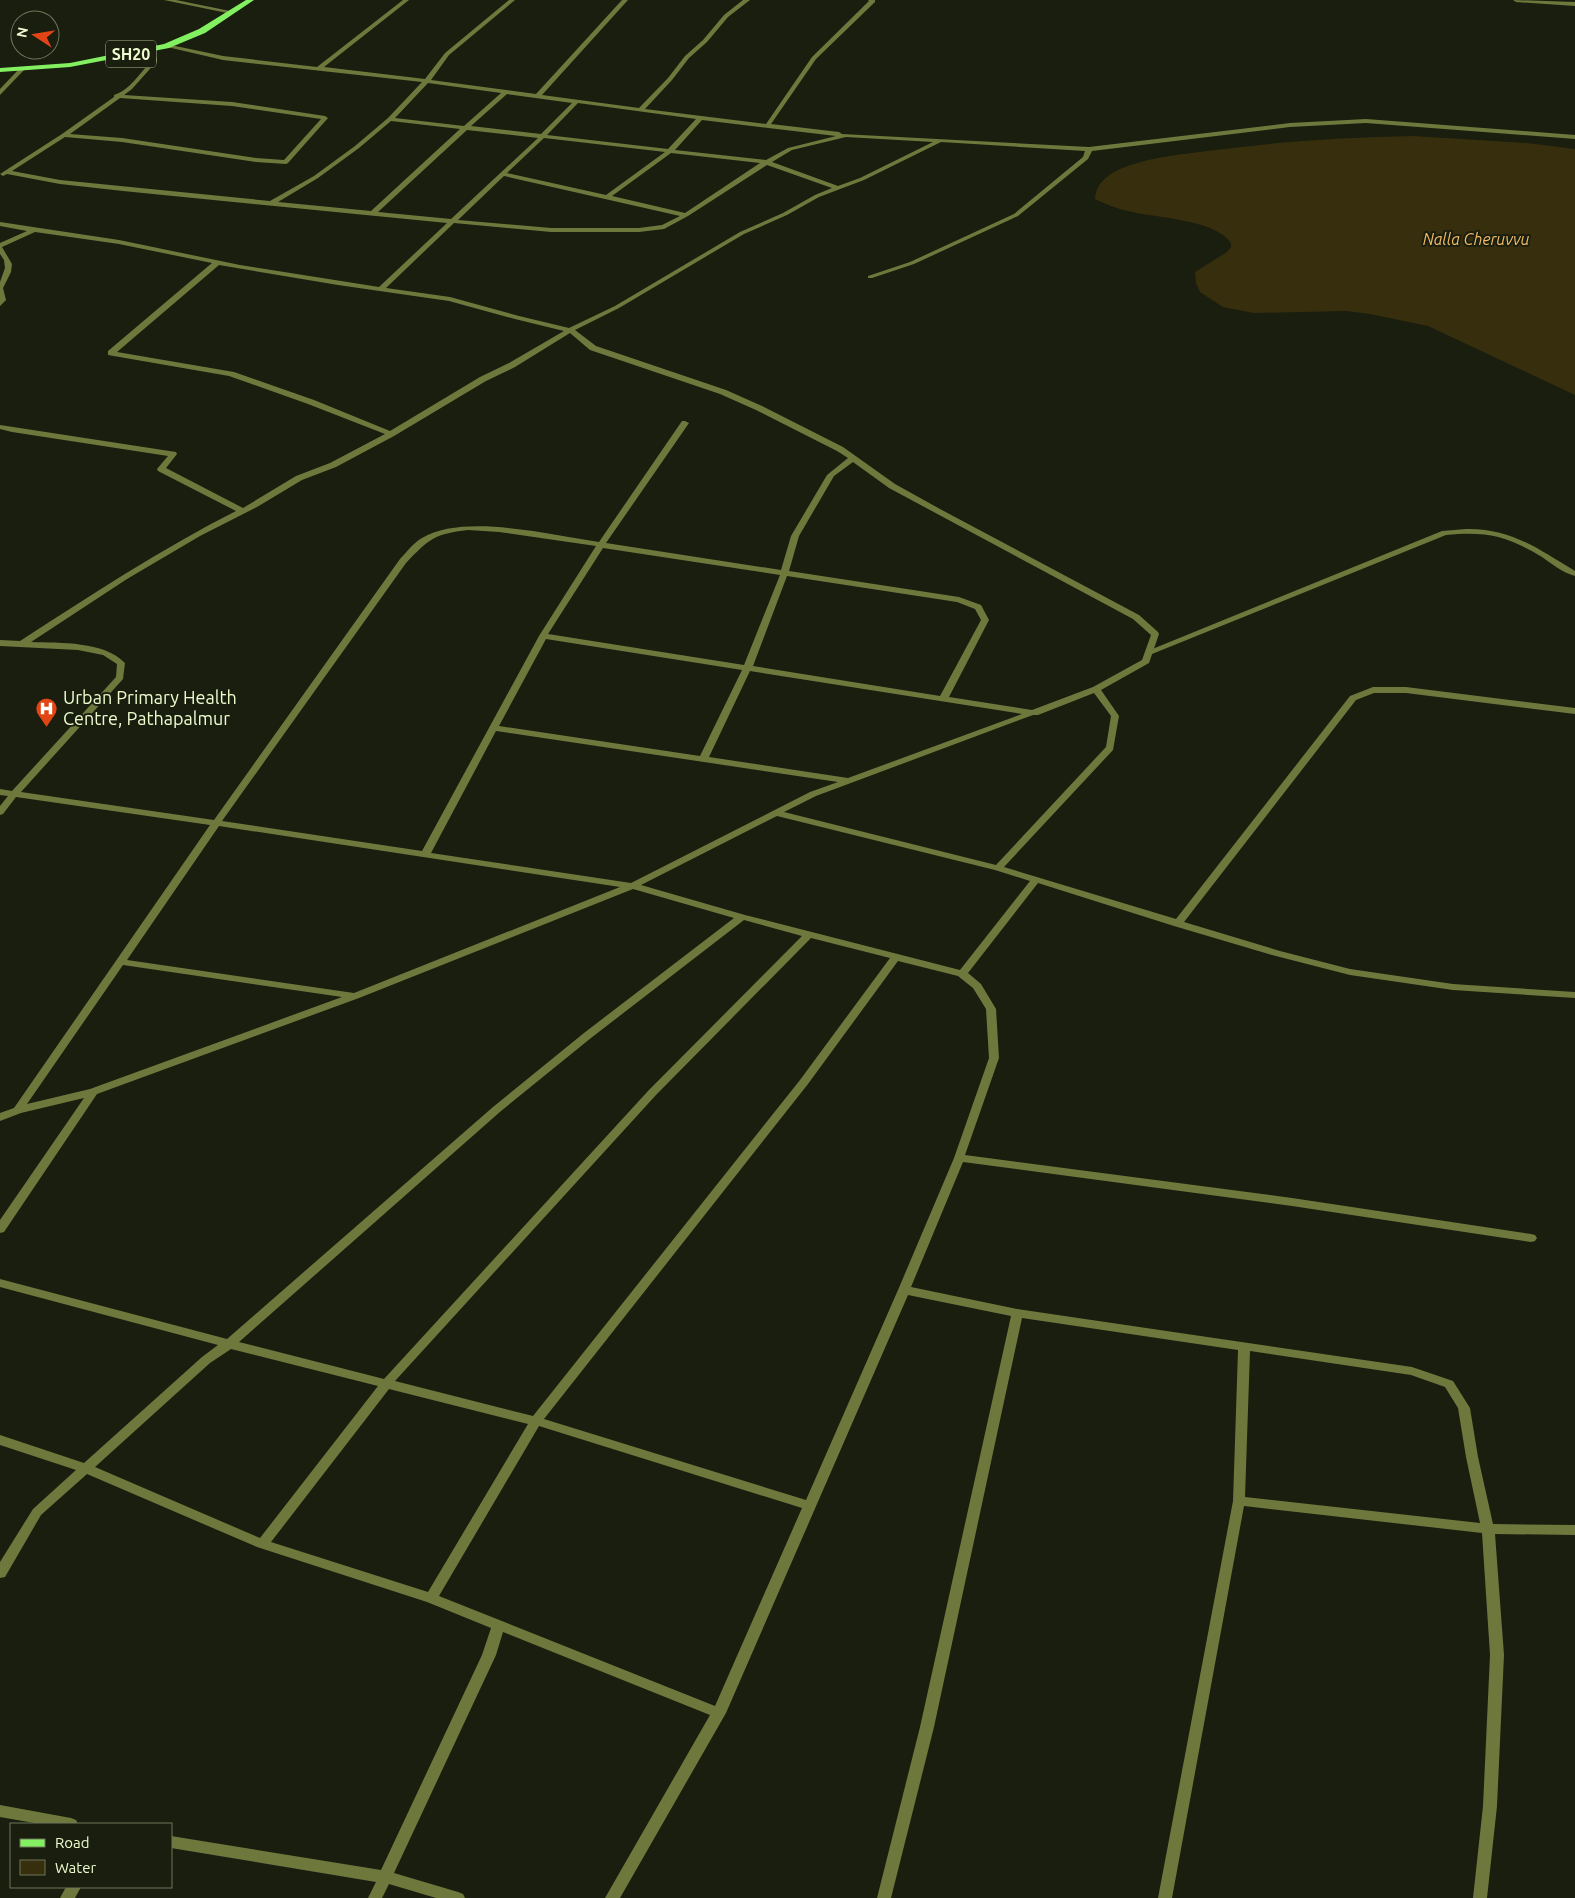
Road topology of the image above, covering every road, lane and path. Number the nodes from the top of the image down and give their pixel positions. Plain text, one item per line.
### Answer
1 (166, 0) edge
2 (250, 0) edge
3 (406, 0) edge
4 (512, 0) edge
5 (625, 0) edge
6 (746, 0) edge
7 (871, 0) edge
8 (1516, 0) edge
9 (1528, 0) edge
10 (1575, 4) edge
11 (232, 12) junction
12 (166, 46) junction
13 (152, 49) junction
14 (319, 68) junction
15 (0, 70) edge
16 (21, 70) junction
17 (427, 81) junction
18 (506, 92) junction
19 (0, 93) edge
20 (116, 96) junction
21 (537, 97) junction
22 (576, 102) junction
23 (640, 110) junction
24 (700, 118) junction
25 (390, 119) junction
26 (768, 126) junction
27 (465, 128) junction
28 (64, 134) junction
29 (846, 135) junction
30 (543, 136) junction
31 (1575, 137) edge
32 (939, 142) junction
33 (1089, 149) junction
34 (669, 152) junction
35 (766, 162) junction
36 (3, 174) edge
37 (503, 174) junction
38 (838, 188) junction
39 (607, 197) junction
40 (272, 203) junction
41 (374, 212) junction
42 (686, 215) junction
43 (454, 221) junction
44 (0, 224) edge
45 (34, 230) junction
46 (0, 248) edge
47 (218, 262) junction
48 (870, 278) dead end
49 (381, 289) junction
50 (0, 304) edge
51 (570, 330) junction
52 (685, 423) dead end
53 (0, 427) edge
54 (391, 434) junction
55 (853, 458) junction
56 (243, 511) junction
57 (601, 545) junction
58 (784, 574) junction
59 (1575, 574) edge
60 (543, 636) junction
61 (0, 643) edge
62 (22, 644) junction
63 (1149, 652) junction
64 (748, 668) junction
65 (1096, 689) junction
66 (944, 697) junction
67 (1575, 711) edge
68 (1036, 713) junction
69 (494, 728) junction
70 (703, 759) junction
71 (849, 781) junction
72 (0, 792) edge
73 (14, 794) junction
74 (0, 812) edge
75 (776, 813) junction
76 (216, 823) junction
77 (425, 854) junction
78 (998, 868) junction
79 (1036, 880) junction
80 (632, 886) junction
81 (742, 917) junction
82 (1177, 924) junction
83 (809, 934) junction
84 (896, 958) junction
85 (120, 962) junction
86 (962, 974) junction
87 (1575, 995) edge
88 (355, 996) junction
89 (92, 1092) junction
90 (0, 1107) edge
91 (18, 1110) junction
92 (0, 1117) edge
93 (959, 1158) junction
94 (0, 1229) edge
95 (1531, 1238) dead end
96 (0, 1283) edge
97 (904, 1290) junction
98 (1017, 1313) junction
99 (229, 1344) junction
100 (1244, 1347) junction
101 (386, 1384) junction
102 (536, 1421) junction
103 (0, 1440) edge
104 (86, 1468) junction
105 (1239, 1501) junction
106 (810, 1506) junction
107 (1488, 1529) junction
108 (1575, 1530) edge
109 (262, 1544) junction
110 (0, 1573) edge
111 (431, 1598) junction
112 (499, 1624) junction
113 (719, 1714) junction
114 (0, 1811) edge
115 (66, 1823) edge
116 (172, 1842) edge
117 (384, 1877) junction
118 (375, 1898) edge
119 (458, 1898) edge
120 (612, 1898) edge
121 (884, 1898) edge
122 (1165, 1898) edge
123 (1480, 1898) edge

1 - 11 street
2 - 11 main road, SH20
3 - 14 street
4 - 17 street
5 - 21 street
6 - 23 street
7 - 26 street
8 - 9 street
9 - 10 street
11 - 12 main road, SH20
12 - 13 main road, SH20
12 - 14 street
13 - 16 main road, SH20
13 - 20 street
14 - 17 street
15 - 16 main road, SH20
16 - 19 street
17 - 18 street
17 - 25 street
18 - 21 street
18 - 27 street
20 - 28 street
20 - 28 street
21 - 22 street
22 - 23 street
22 - 30 street
23 - 24 street
24 - 26 street
24 - 34 street
25 - 27 street
25 - 40 street
26 - 29 street
27 - 30 street
27 - 41 street
28 - 36 street
29 - 32 street
29 - 35 street
30 - 34 street
30 - 37 street
31 - 33 street
32 - 33 street
32 - 38 street
33 - 48 street
34 - 35 street
34 - 39 street
35 - 38 street
35 - 42 street
36 - 40 street
37 - 39 street
37 - 43 street
38 - 51 street
39 - 42 street
40 - 41 street
41 - 43 street
42 - 43 street
43 - 49 street
44 - 45 street
45 - 46 street
45 - 47 street
46 - 50 street
47 - 49 street
47 - 54 street
49 - 51 street
51 - 54 street
51 - 55 street
52 - 57 street
53 - 56 street
54 - 56 street
55 - 58 street
55 - 63 street
56 - 62 street
57 - 58 street
57 - 60 street
57 - 76 street
58 - 64 street
58 - 66 street
59 - 63 street
60 - 64 street
60 - 69 street
61 - 62 street
62 - 73 street
63 - 65 street
64 - 66 street
64 - 70 street
65 - 68 street
65 - 78 street
66 - 68 street
67 - 82 street
68 - 71 street
69 - 70 street
69 - 77 street
70 - 71 street
71 - 75 street
72 - 73 street
73 - 74 street
73 - 76 street
75 - 78 street
75 - 80 street
76 - 77 street
76 - 85 street
77 - 80 street
78 - 79 street
79 - 82 street
79 - 86 street
80 - 81 street
80 - 88 street
81 - 83 street
81 - 99 street
82 - 87 street
83 - 84 street
83 - 101 street
84 - 86 street
84 - 102 street
85 - 88 street
85 - 91 street
86 - 93 street
88 - 89 street
89 - 91 street
89 - 94 street
90 - 91 street
91 - 92 street
93 - 95 street
93 - 97 street
96 - 99 street
97 - 98 street
97 - 106 street
98 - 100 street
98 - 121 street
99 - 101 street
99 - 104 street
100 - 105 street
100 - 107 street
101 - 102 street
101 - 109 street
102 - 106 street
102 - 111 street
103 - 104 street
104 - 109 street
104 - 110 street
105 - 107 street
105 - 122 street
106 - 113 street
107 - 108 street
107 - 123 street
109 - 111 street
111 - 112 street
112 - 113 street
112 - 117 street
113 - 120 street
114 - 115 street
116 - 117 street
117 - 118 street
117 - 119 street

